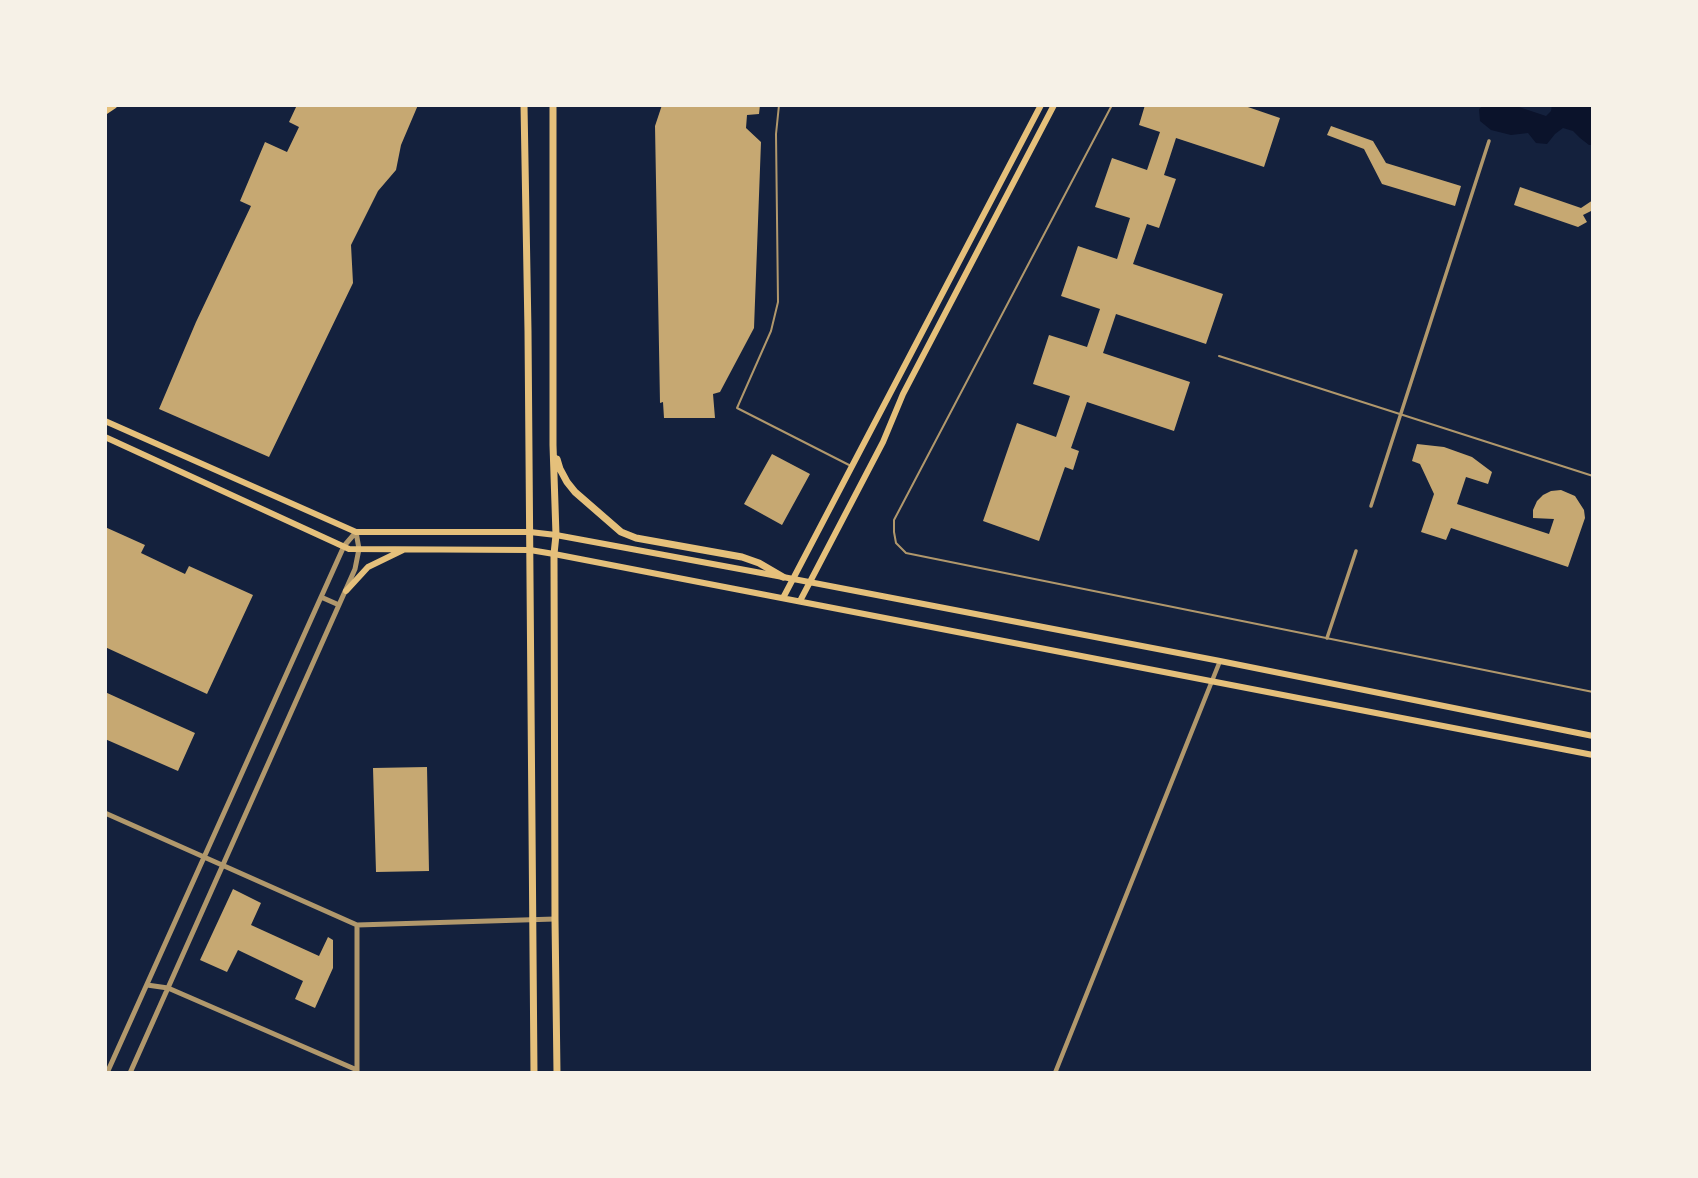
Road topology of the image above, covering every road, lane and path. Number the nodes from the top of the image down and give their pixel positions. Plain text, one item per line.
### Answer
1 (114, 105) edge
2 (524, 105) edge
3 (553, 105) edge
4 (779, 105) edge
5 (1041, 105) edge
6 (1054, 105) edge
7 (1112, 105) edge
8 (105, 111) edge
9 (1489, 141) dead end
10 (1219, 356) dead end
11 (1401, 414) junction
12 (105, 421) edge
13 (105, 437) edge
14 (553, 445) junction
15 (852, 466) junction
16 (1593, 476) edge
17 (1371, 506) dead end
18 (356, 532) junction
19 (530, 532) junction
20 (556, 535) junction
21 (344, 546) junction
22 (359, 549) junction
23 (405, 549) junction
24 (530, 550) junction
25 (1356, 551) dead end
26 (554, 554) junction
27 (783, 577) junction
28 (792, 579) junction
29 (809, 582) junction
30 (345, 591) junction
31 (321, 597) junction
32 (783, 598) junction
33 (800, 601) junction
34 (339, 605) junction
35 (1327, 638) junction
36 (1220, 661) junction
37 (1213, 682) junction
38 (1593, 692) edge
39 (1593, 736) edge
40 (1593, 755) edge
41 (105, 813) edge
42 (204, 856) junction
43 (222, 865) junction
44 (533, 919) junction
45 (555, 919) junction
46 (357, 925) junction
47 (146, 985) junction
48 (168, 988) junction
49 (357, 1072) edge
50 (107, 1073) edge
51 (130, 1073) edge
52 (534, 1073) edge
53 (556, 1073) edge
54 (1055, 1073) edge

1 - 8 main road
2 - 19 main road
3 - 14 main road
4 - 15 lane
5 - 15 main road
6 - 29 main road
7 - 35 lane
9 - 11 street
10 - 11 lane
11 - 16 lane
11 - 17 street
12 - 18 main road
13 - 21 main road
14 - 20 main road
14 - 27 main road
15 - 28 main road
18 - 19 main road
18 - 21 street
18 - 22 street
19 - 20 main road
19 - 24 main road
20 - 26 main road
20 - 27 main road
21 - 22 main road
21 - 31 street
22 - 23 main road
22 - 30 street
23 - 24 main road
23 - 30 main road
24 - 26 main road
24 - 44 main road
25 - 35 street
26 - 32 main road
26 - 45 main road
27 - 28 main road
28 - 29 main road
28 - 32 main road
29 - 33 main road
29 - 36 main road
30 - 34 street
31 - 34 street
31 - 42 street
32 - 33 main road
33 - 37 main road
34 - 43 street
35 - 38 lane
36 - 37 street
36 - 39 main road
37 - 40 main road
37 - 54 street
41 - 42 street
42 - 43 street
42 - 47 street
43 - 46 street
43 - 48 street
44 - 45 street
44 - 46 street
44 - 52 main road
45 - 53 main road
46 - 49 street
47 - 48 street
47 - 50 street
48 - 49 street
48 - 51 street

